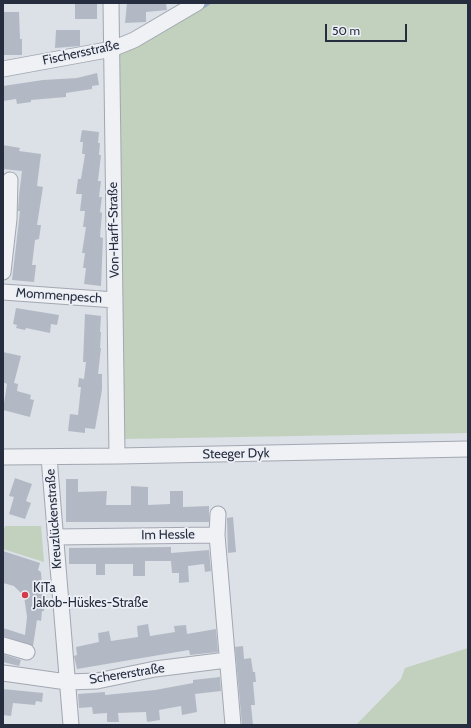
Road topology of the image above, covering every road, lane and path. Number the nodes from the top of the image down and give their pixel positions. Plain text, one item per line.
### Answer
1 (111, 3) edge
2 (197, 3) edge
3 (112, 49) junction
4 (3, 69) edge
5 (10, 180) dead end
6 (3, 272) edge
7 (3, 292) edge
8 (115, 300) junction
9 (468, 449) edge
10 (117, 456) junction
11 (3, 457) edge
12 (49, 457) junction
13 (218, 514) dead end
14 (217, 535) junction
15 (55, 537) junction
16 (3, 645) edge
17 (27, 652) dead end
18 (227, 660) junction
19 (3, 673) edge
20 (67, 682) junction
21 (71, 725) edge
22 (233, 725) edge

1 - 3 street, Von-Harff-Straße
2 - 3 street, Fischersstraße
3 - 4 street, Fischersstraße
3 - 8 street, Von-Harff-Straße
5 - 6 street, Mommenpesch
7 - 8 street, Mommenpesch
8 - 10 street, Von-Harff-Straße
9 - 10 street, Steeger Dyk
10 - 12 street, Steeger Dyk
11 - 12 street, Steeger Dyk
12 - 15 street, Kreuzlückenstraße
13 - 14 street
14 - 15 street, Im Hessle
14 - 18 street
15 - 20 street, Kreuzlückenstraße
16 - 17 street
18 - 20 street, Schererstraße
18 - 22 street
19 - 20 street, Schererstraße
20 - 21 street, Kreuzlückenstraße

